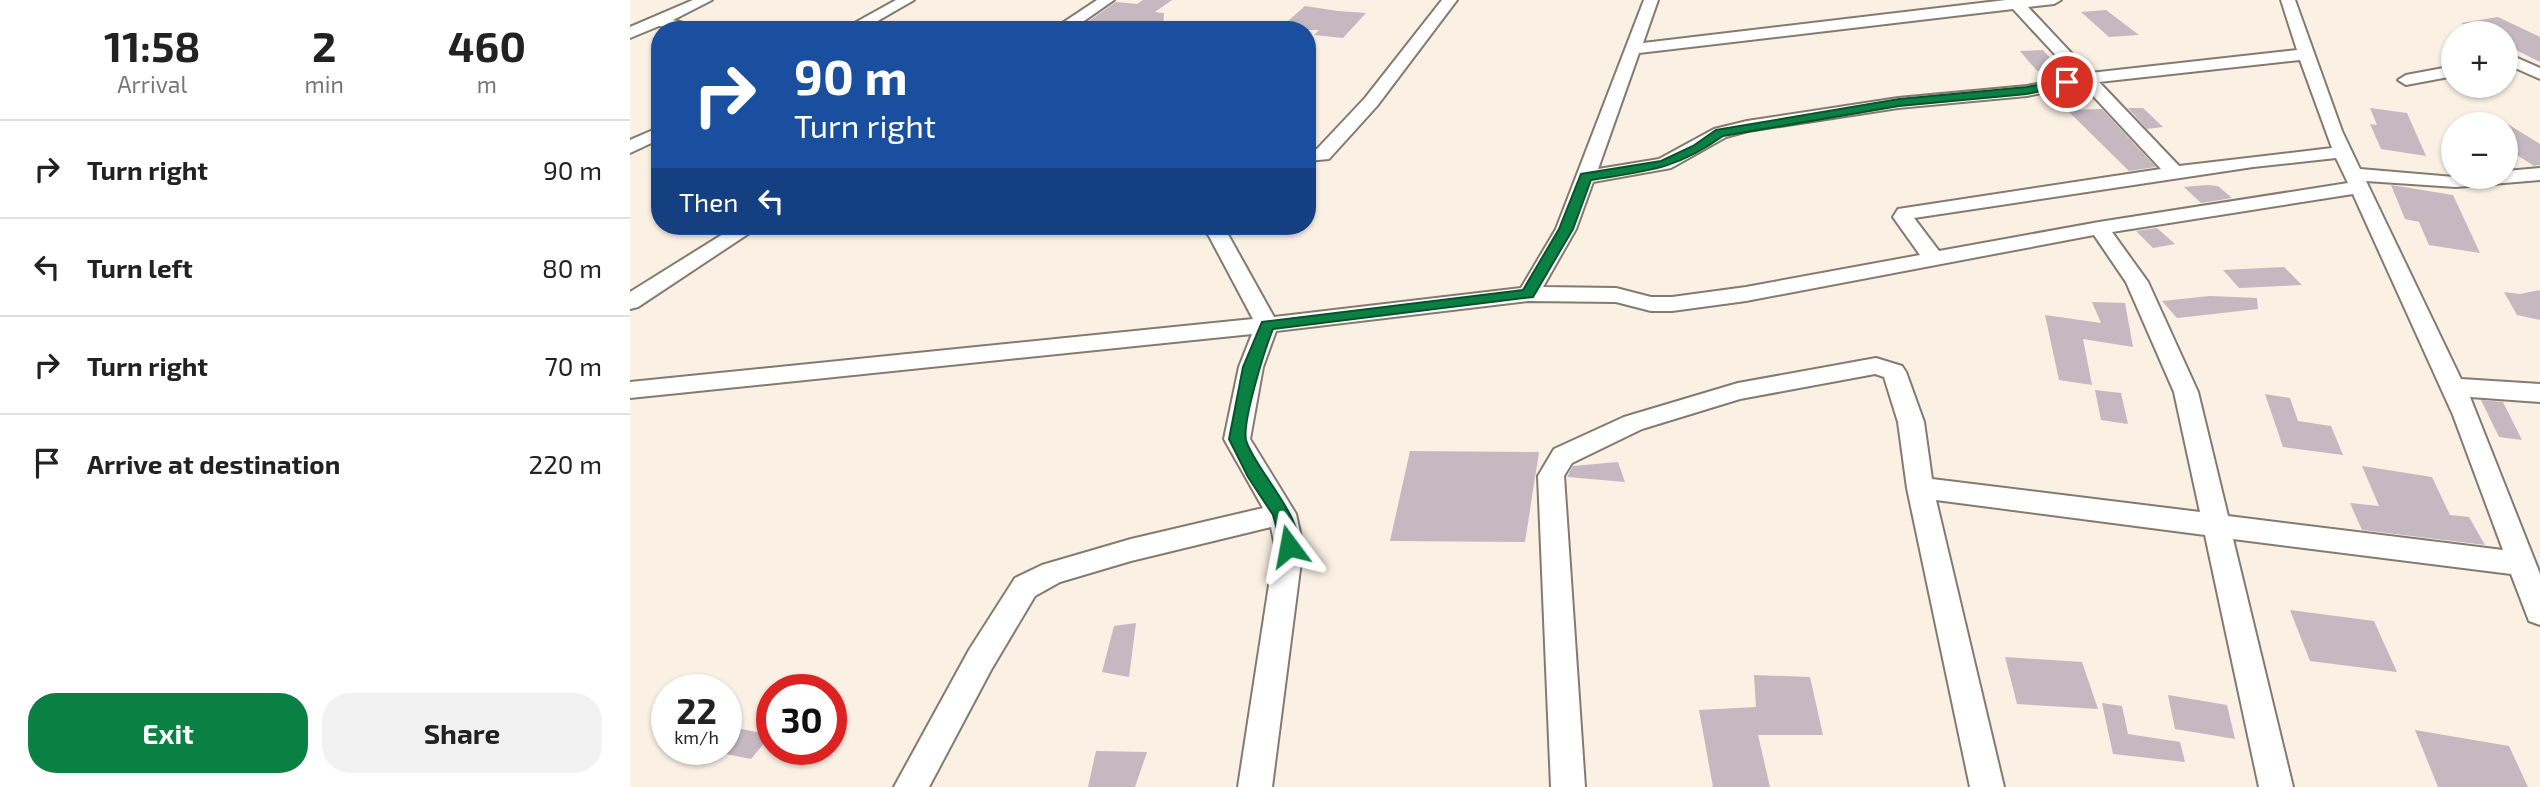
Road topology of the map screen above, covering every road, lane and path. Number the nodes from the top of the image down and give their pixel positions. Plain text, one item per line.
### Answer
1 (705, 0) edge
2 (907, 0) edge
3 (1107, 0) edge
4 (1450, 0) edge
5 (1651, 0) edge
6 (2054, 0) edge
7 (2288, 0) edge
8 (2015, 2) edge
9 (657, 21) edge
10 (867, 21) edge
11 (1074, 21) edge
12 (651, 24) edge
13 (630, 33) edge
14 (1634, 49) junction
15 (2308, 54) junction
16 (2518, 65) edge
17 (2441, 73) edge
18 (2540, 74) edge
19 (2087, 78) junction
20 (2406, 80) dead end
21 (651, 137) edge
22 (630, 148) edge
23 (2343, 152) junction
24 (1316, 155) edge
25 (2175, 173) junction
26 (2540, 174) edge
27 (1586, 177) junction
28 (2356, 181) junction
29 (2099, 228) junction
30 (736, 235) edge
31 (1219, 235) edge
32 (1933, 258) junction
33 (1528, 294) junction
34 (630, 302) edge
35 (1267, 325) junction
36 (2453, 387) junction
37 (630, 390) edge
38 (2540, 393) edge
39 (1920, 488) junction
40 (1282, 514) junction
41 (2216, 527) junction
42 (2522, 564) junction
43 (2540, 612) edge
44 (911, 787) edge
45 (1255, 787) edge
46 (1568, 787) edge
47 (1987, 787) edge
48 (2276, 787) edge

1 - 9 street
2 - 10 street
3 - 11 street
4 - 24 street
5 - 14 street
6 - 8 street
7 - 15 street
8 - 14 street
8 - 19 street
12 - 13 street
14 - 27 street
15 - 19 street
15 - 23 street
16 - 18 street
17 - 20 street
19 - 25 street
19 - 27 street
21 - 22 street
23 - 25 street
23 - 28 street
25 - 32 street
26 - 28 street
27 - 33 street
28 - 29 street
28 - 36 street
29 - 32 street
29 - 41 street
30 - 34 street
31 - 35 street
32 - 33 street
33 - 35 street
35 - 37 street
35 - 40 street
36 - 38 street
36 - 42 street
39 - 41 street
39 - 46 street
39 - 47 street
40 - 44 street
40 - 45 street
41 - 42 street
41 - 48 street
42 - 43 street

